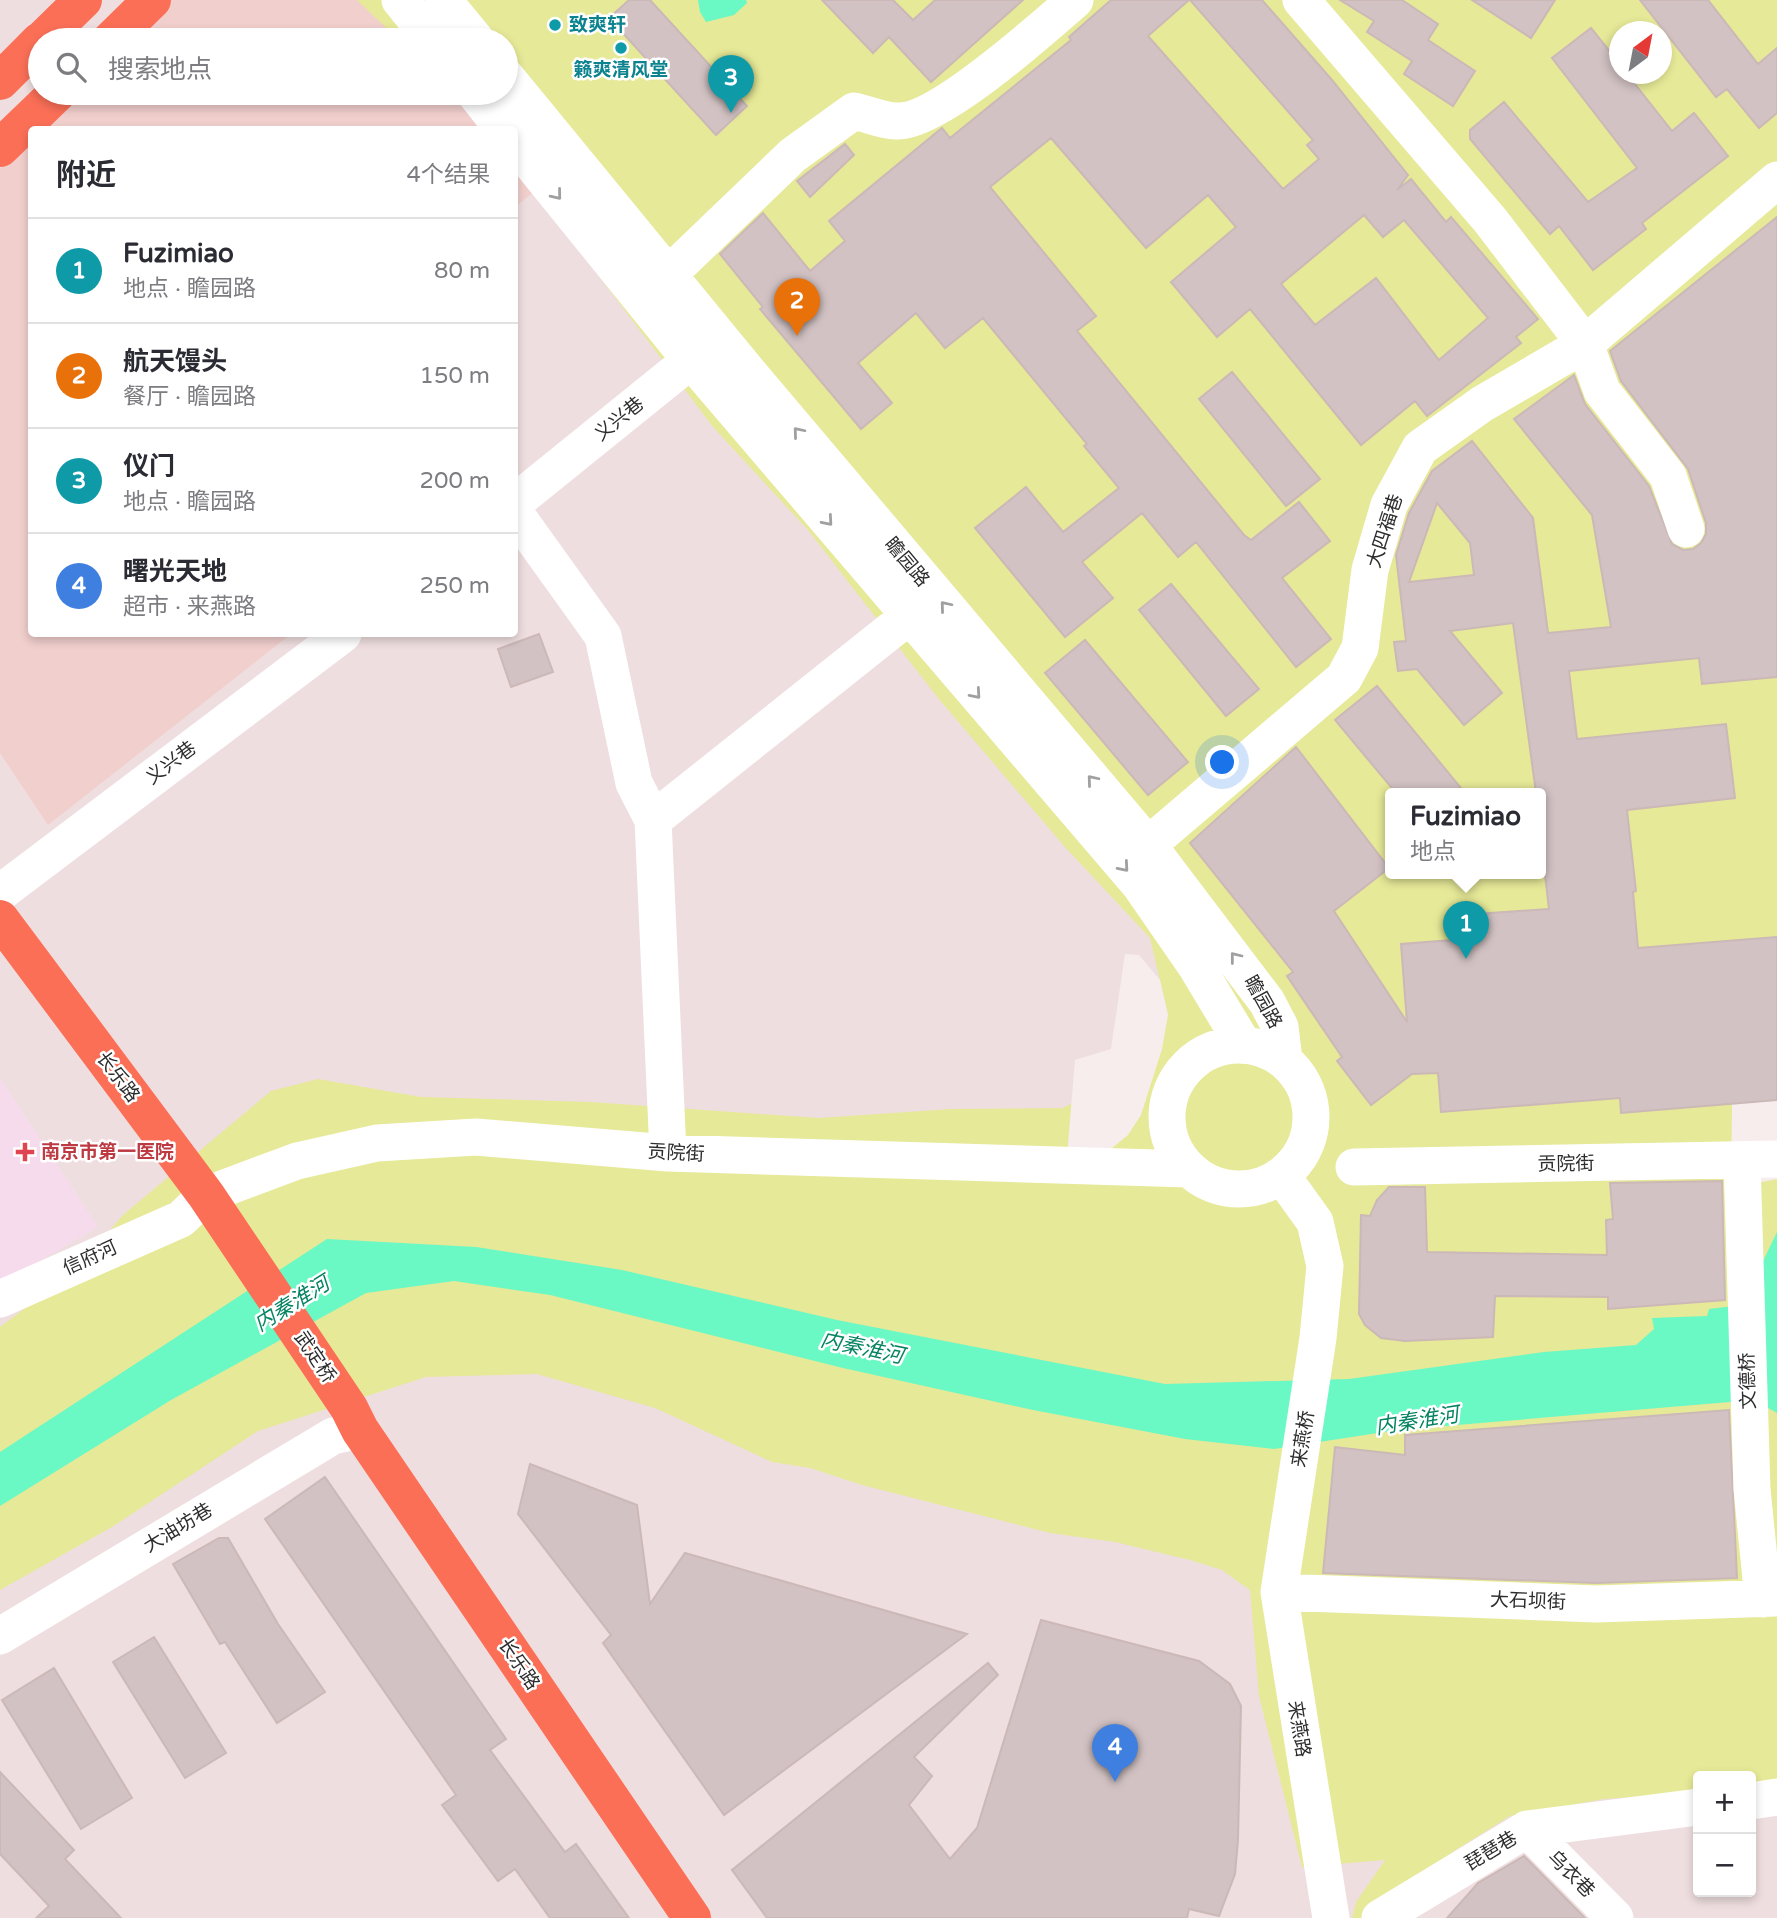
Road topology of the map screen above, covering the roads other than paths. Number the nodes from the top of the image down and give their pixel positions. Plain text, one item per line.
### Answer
1 (83, 0) edge
2 (152, 0) edge
3 (400, 0) edge
4 (443, 0) edge
5 (1076, 0) edge
6 (1301, 0) edge
7 (54, 28) edge
8 (123, 28) edge
9 (422, 28) edge
10 (466, 28) edge
11 (28, 54) edge
12 (0, 81) edge
13 (518, 92) edge
14 (45, 105) edge
15 (484, 105) edge
16 (501, 126) edge
17 (518, 147) edge
18 (0, 148) edge
19 (1777, 180) edge
20 (667, 275) junction
21 (712, 328) junction
22 (1585, 344) junction
23 (687, 356) junction
24 (744, 367) junction
25 (716, 389) junction
26 (518, 500) edge
27 (518, 518) edge
28 (1686, 529) dead end
29 (909, 616) junction
30 (339, 637) edge
31 (653, 820) junction
32 (1148, 845) junction
33 (0, 893) edge
34 (0, 919) edge
35 (1243, 1044) junction
36 (1284, 1060) junction
37 (668, 1153) junction
38 (1759, 1160) edge
39 (1354, 1167) dead end
40 (1189, 1169) junction
41 (1282, 1176) junction
42 (194, 1207) junction
43 (234, 1236) joint
44 (0, 1299) edge
45 (355, 1419) junction
46 (1287, 1539) joint
47 (1279, 1592) junction
48 (1770, 1599) edge
49 (0, 1636) edge
50 (1777, 1797) edge
51 (1756, 1800) edge
52 (1693, 1808) edge
53 (1527, 1829) junction
54 (692, 1918) edge
55 (1331, 1918) edge
56 (1380, 1918) edge
57 (1615, 1918) edge

1 - 7 main road
2 - 8 main road
3 - 9 street
4 - 10 street
5 - 20 street
6 - 22 street
11 - 12 main road
13 - 20 street, 瞻园路
14 - 18 main road
15 - 16 street
17 -> 23 street, 瞻园路
19 - 22 street, 大四福巷
20 - 21 street, 瞻园路
21 - 23 street
21 - 24 street, 瞻园路
22 - 28 street
22 - 32 street, 大四福巷
23 - 25 street, 瞻园路
23 - 26 street, 义兴巷
24 - 25 street
32 -> 24 street, 瞻园路
25 -> 29 street, 瞻园路
27 - 31 street
29 - 31 street
29 -> 35 street, 瞻园路
30 - 33 street, 义兴巷
31 - 37 street
36 -> 32 street, 瞻园路
34 - 42 main road, 长乐路
35 - 36 street
35 - 40 street
36 - 41 street
37 - 40 street, 贡院街
37 - 42 street, 贡院街
38 - 39 street, 贡院街
38 - 48 street, 文德桥
40 - 41 street
41 - 46 street, 来燕桥
42 - 43 main road, 长乐路
42 - 44 street, 信府河
43 - 45 main road, 武定桥
45 - 49 street, 大油坊巷
45 - 54 main road, 长乐路
46 - 47 street, 来燕路
47 - 48 street, 大石坝街
47 - 55 street, 来燕路
50 - 51 street
52 - 53 street, 琵琶巷
53 - 56 street, 琵琶巷
53 - 57 street, 乌衣巷

